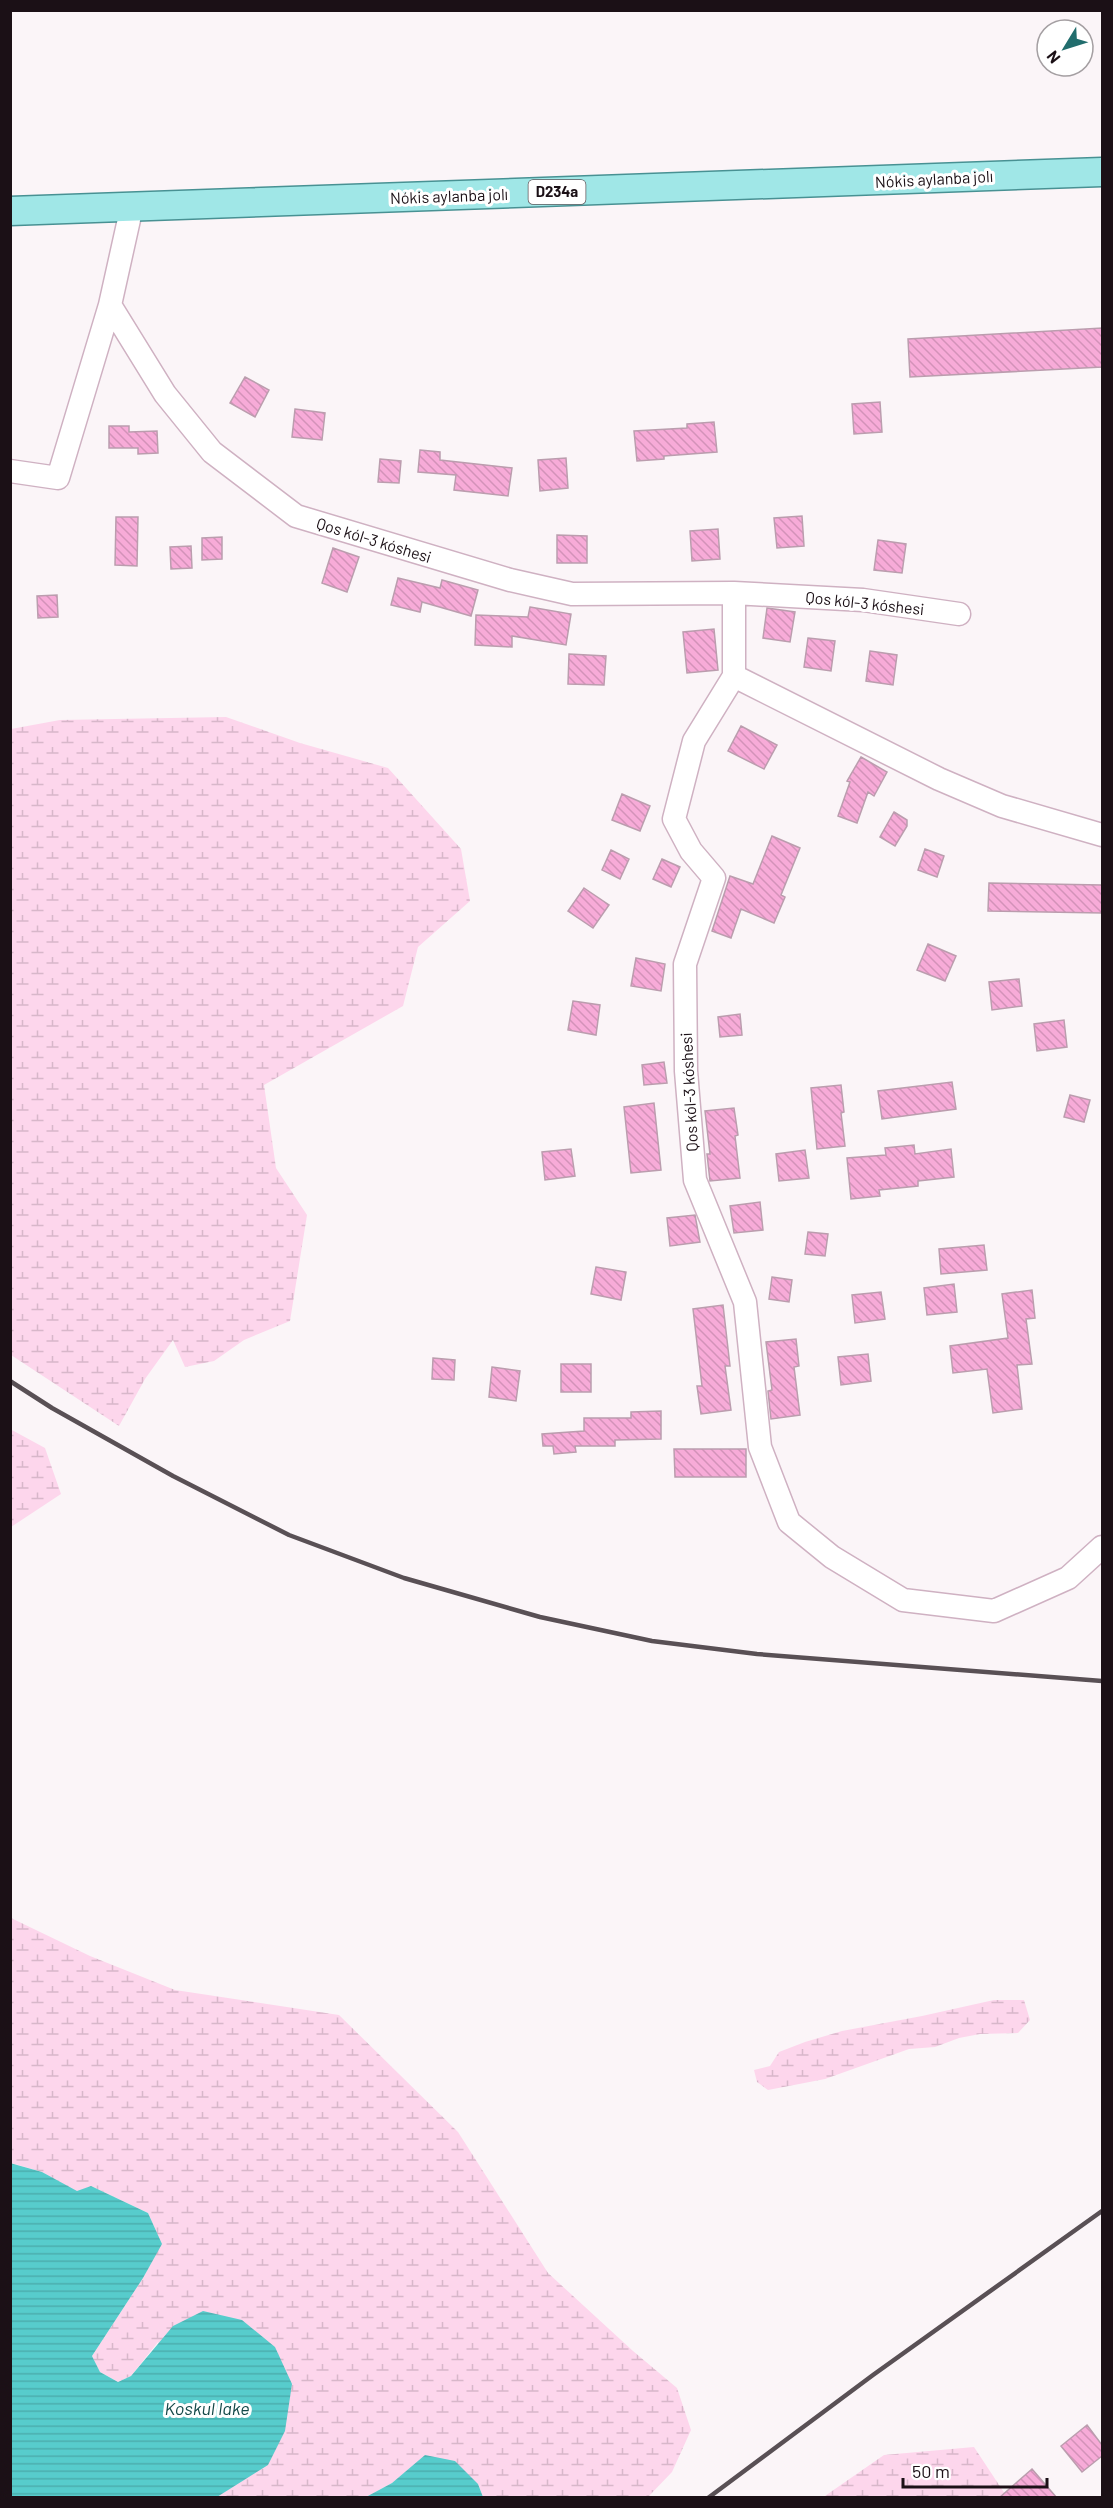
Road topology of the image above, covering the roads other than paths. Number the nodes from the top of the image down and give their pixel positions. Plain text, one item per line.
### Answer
1 (1102, 172) edge
2 (132, 206) junction
3 (10, 211) edge
4 (110, 305) junction
5 (10, 471) edge
6 (734, 593) junction
7 (959, 614) dead end
8 (734, 676) junction
9 (1102, 836) edge
10 (1102, 1547) edge

1 - 2 main road, Nókis aylanba jolı / D234a
2 - 3 main road, Nókis aylanba jolı / D234a
2 - 4 street
4 - 5 street
4 - 6 street, Qos kól-3 kóshesi
6 - 7 street, Qos kól-3 kóshesi
6 - 8 street
8 - 9 street
8 - 10 street, Qos kól-3 kóshesi

